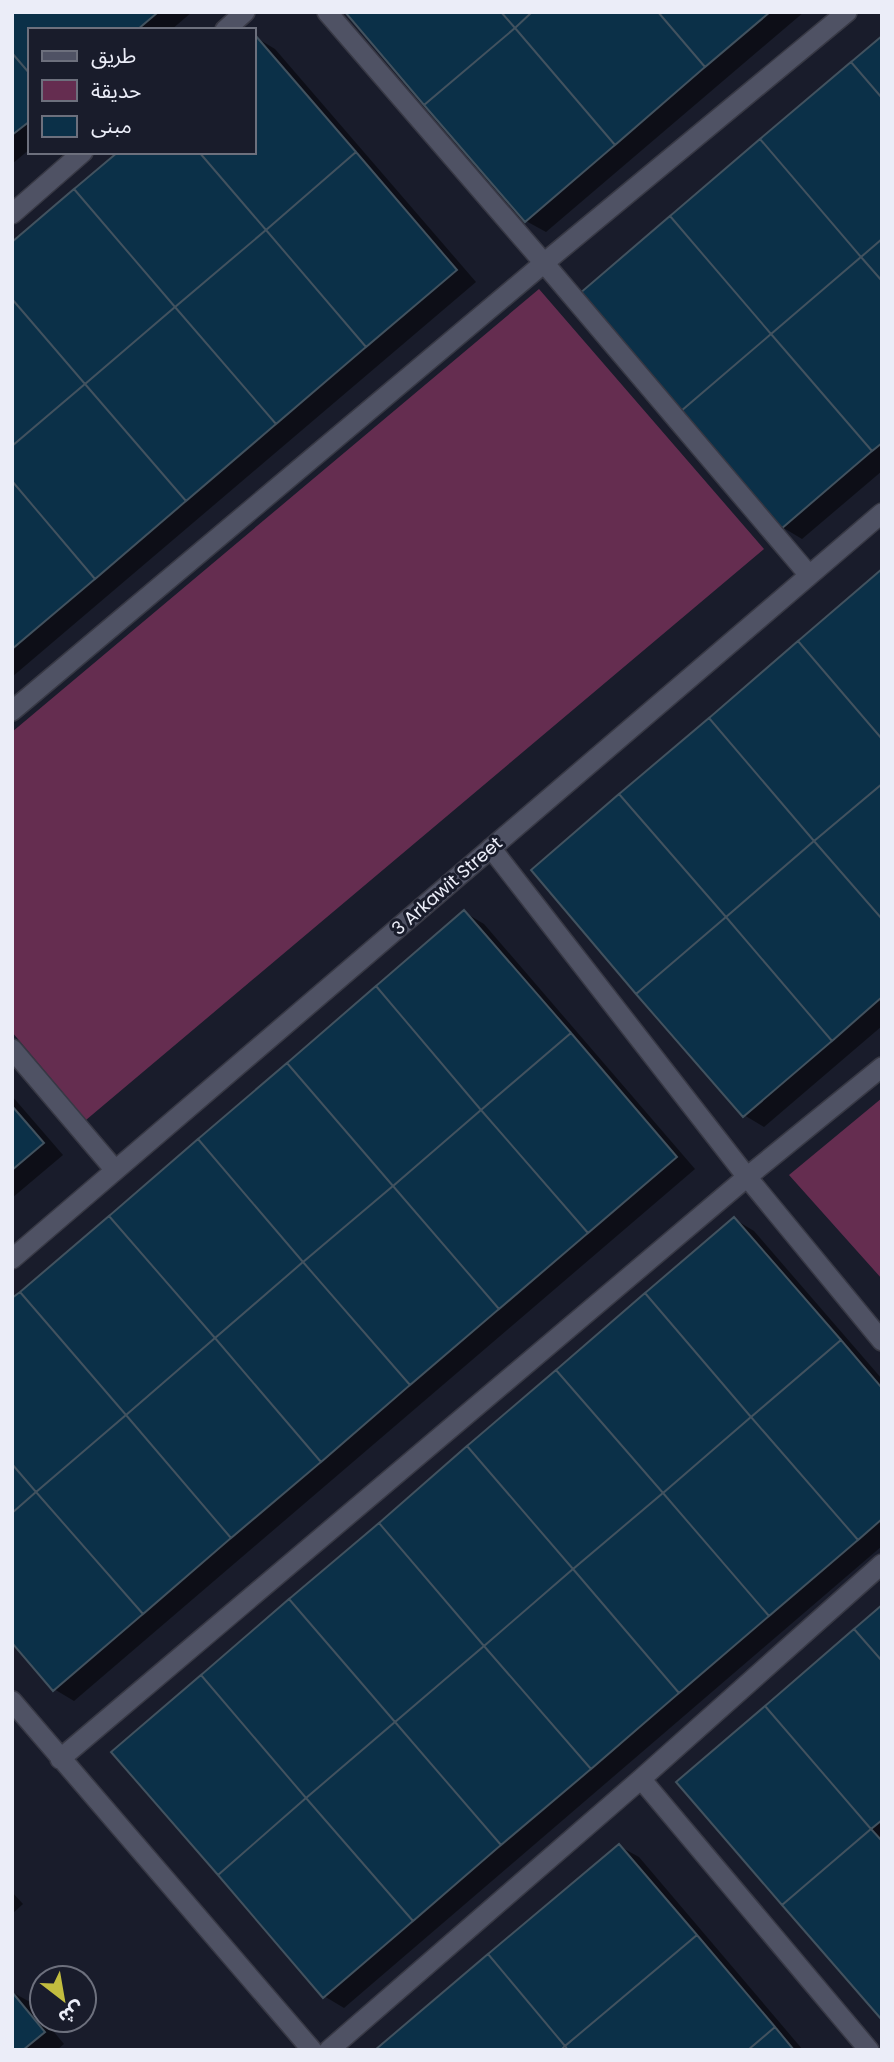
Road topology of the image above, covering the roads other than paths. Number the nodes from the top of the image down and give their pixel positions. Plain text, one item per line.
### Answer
1 (245, 12) edge
2 (327, 12) edge
3 (847, 12) edge
4 (227, 28) edge
5 (81, 154) edge
6 (12, 214) edge
7 (544, 263) junction
8 (882, 513) edge
9 (809, 575) junction
10 (12, 711) edge
11 (491, 848) junction
12 (12, 1049) edge
13 (882, 1067) edge
14 (115, 1170) junction
15 (747, 1177) junction
16 (12, 1259) edge
17 (882, 1341) edge
18 (882, 1564) edge
19 (12, 1701) edge
20 (61, 1759) junction
21 (641, 1779) junction
22 (312, 2050) edge
23 (329, 2050) edge
24 (869, 2050) edge

1 - 4 street
2 - 7 street
3 - 7 street
5 - 6 street
7 - 9 street
7 - 10 street
8 - 9 street, 3 Arkawit Street
9 - 11 street, 3 Arkawit Street
11 - 14 street, 3 Arkawit Street
11 - 15 street
12 - 14 street
13 - 15 street
14 - 16 street, 3 Arkawit Street
15 - 17 street
15 - 20 street
18 - 21 street
19 - 20 street
20 - 22 street
21 - 23 street
21 - 24 street

